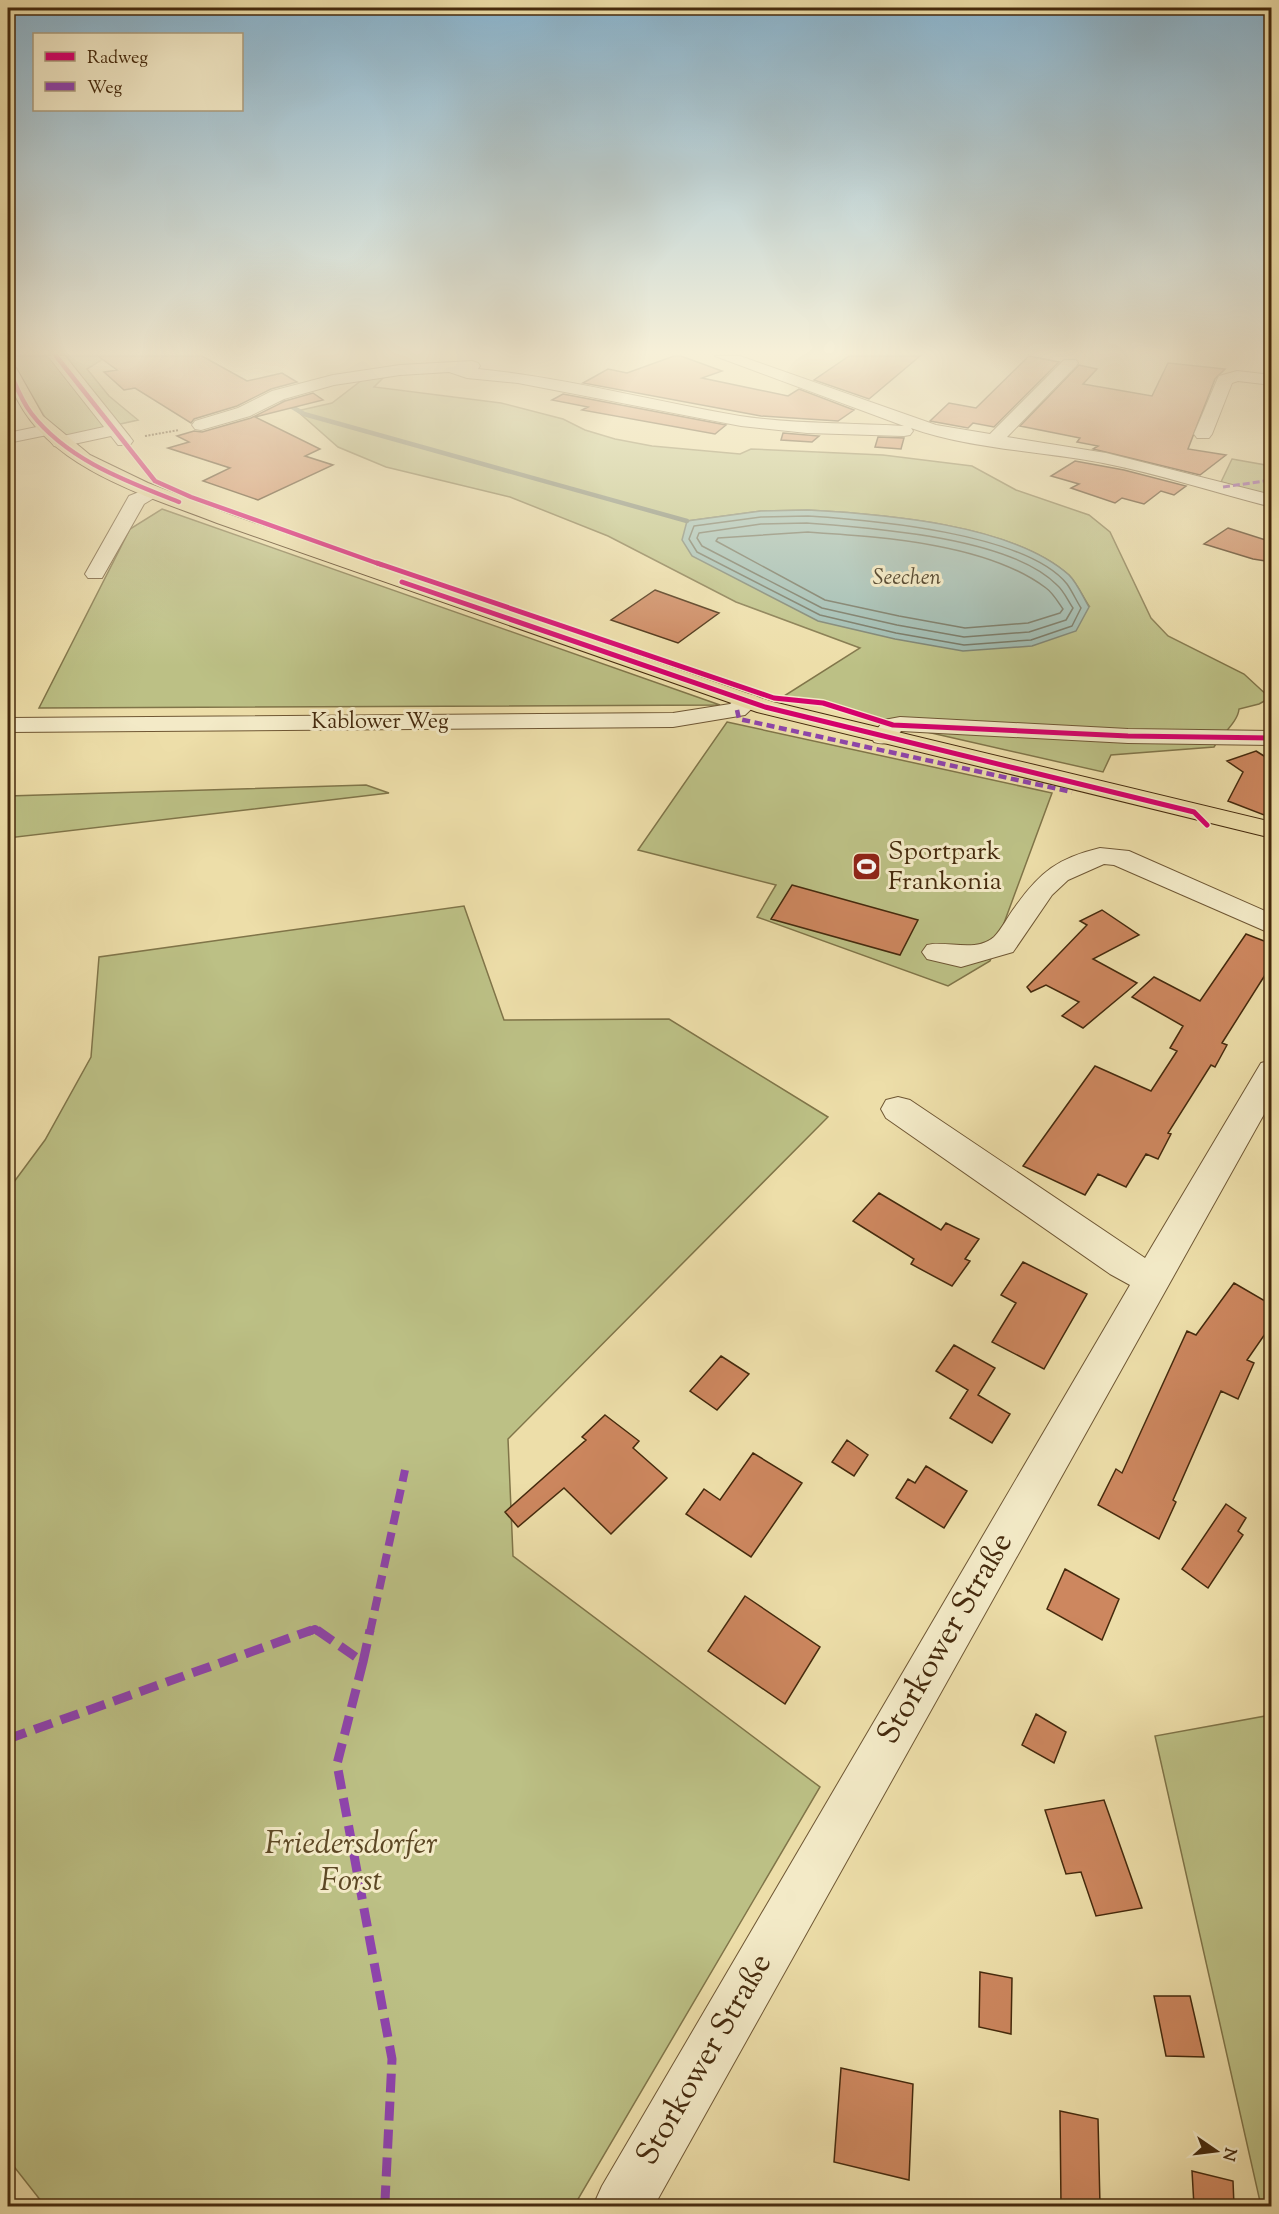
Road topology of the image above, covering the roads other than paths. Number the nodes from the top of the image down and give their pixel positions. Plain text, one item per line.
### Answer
1 (88, 459) edge
2 (1103, 459) edge
3 (154, 492) junction
4 (1272, 501) edge
5 (95, 574) dead end
6 (748, 701) junction
7 (8, 725) edge
8 (883, 737) junction
9 (1272, 738) edge
10 (1272, 830) edge
11 (1272, 925) edge
12 (937, 952) dead end
13 (1272, 1071) edge
14 (898, 1109) dead end
15 (1152, 1279) junction
16 (622, 2206) edge

1 - 3 main road
2 - 4 street
3 - 5 street
3 - 6 main road
6 - 7 street, Kablower Weg
6 - 8 main road
8 - 9 street
8 - 10 main road
11 - 12 street
13 - 15 street, Storkower Straße
14 - 15 street
15 - 16 street, Storkower Straße

